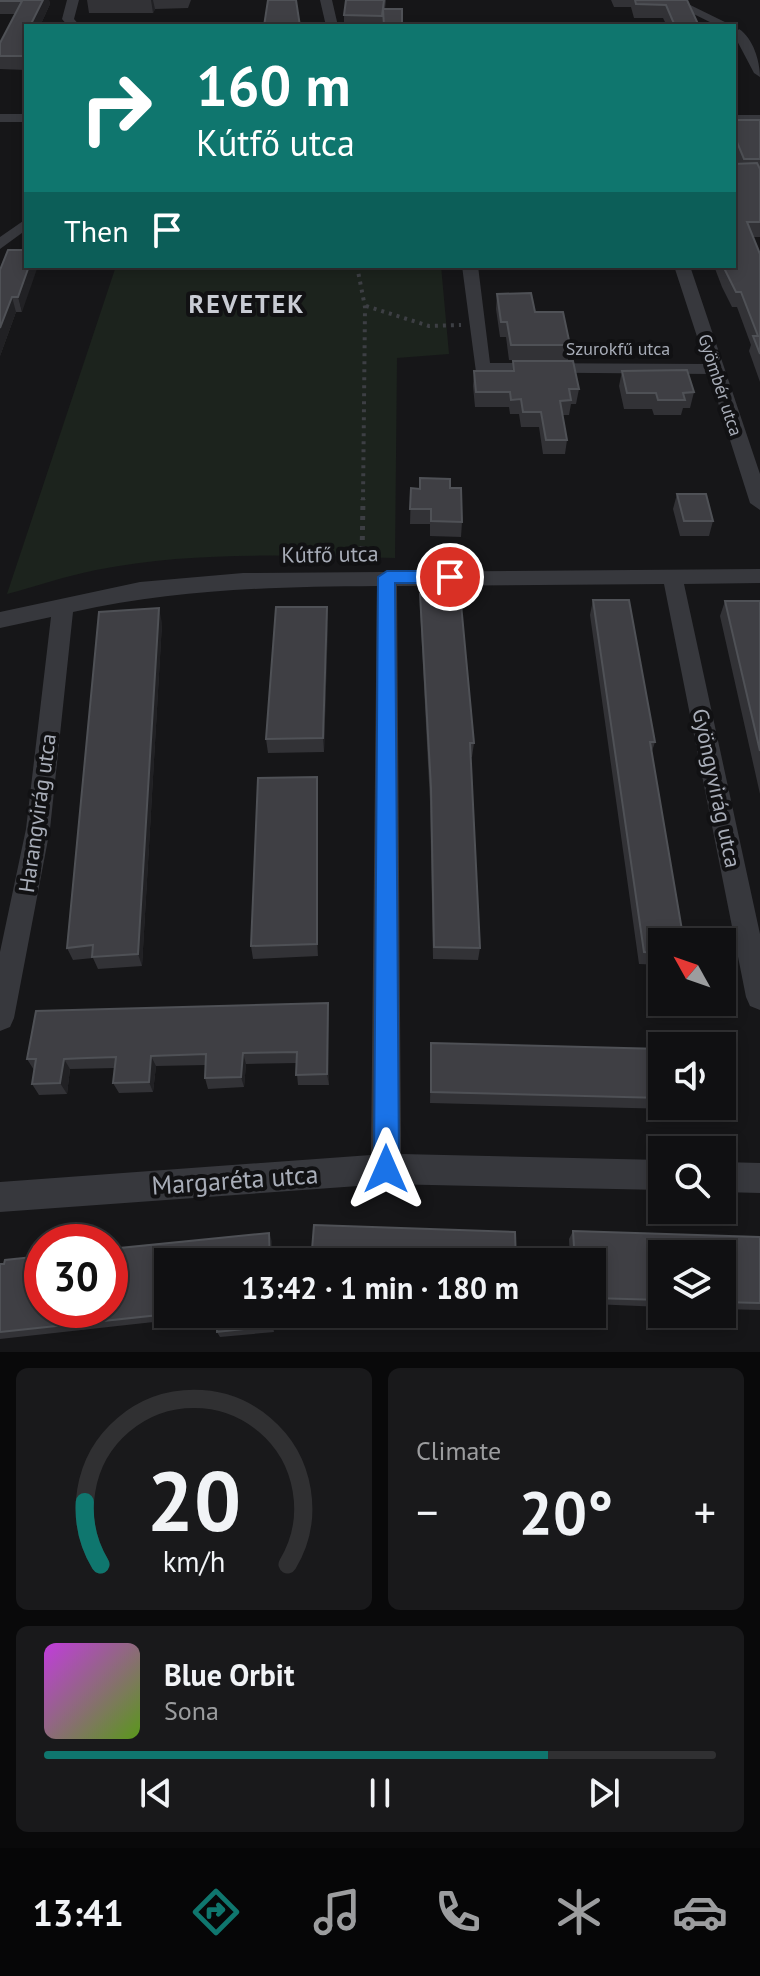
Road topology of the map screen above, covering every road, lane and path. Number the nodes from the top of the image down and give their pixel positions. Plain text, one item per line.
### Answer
1 (73, 0) edge
2 (326, 0) edge
3 (671, 0) edge
4 (72, 24) edge
5 (332, 24) edge
6 (724, 24) edge
7 (737, 30) edge
8 (760, 73) edge
9 (0, 118) edge
10 (24, 118) edge
11 (736, 119) edge
12 (760, 119) edge
13 (24, 225) edge
14 (0, 244) edge
15 (357, 268) edge
16 (470, 268) edge
17 (683, 268) edge
18 (365, 305) junction
19 (476, 325) junction
20 (714, 369) junction
21 (760, 503) edge
22 (760, 576) edge
23 (374, 577) junction
24 (673, 579) junction
25 (63, 606) junction
26 (0, 620) edge
27 (760, 997) edge
28 (0, 1018) edge
29 (386, 1169) junction
30 (648, 1175) edge
31 (736, 1177) edge
32 (760, 1178) edge
33 (0, 1197) edge

1 - 4 street
2 - 5 street
3 - 6 street
7 - 8 street
9 - 10 street
11 - 12 street
13 - 14 street
15 - 18 path
16 - 19 street, Szurokfű utca
17 - 20 street, Gyömbér utca
18 - 19 path
18 - 23 path
19 - 20 street, Szurokfű utca
20 - 21 street, Gyömbér utca
22 - 24 street, Kútfő utca
23 - 24 street, Kútfő utca
23 - 25 street, Kútfő utca
23 - 29 street
24 - 27 street, Gyöngyvirág utca
25 - 26 street, Kútfő utca
25 - 28 street, Harangvirág utca
29 - 30 street, Margaréta utca
29 - 33 street, Margaréta utca
31 - 32 street

